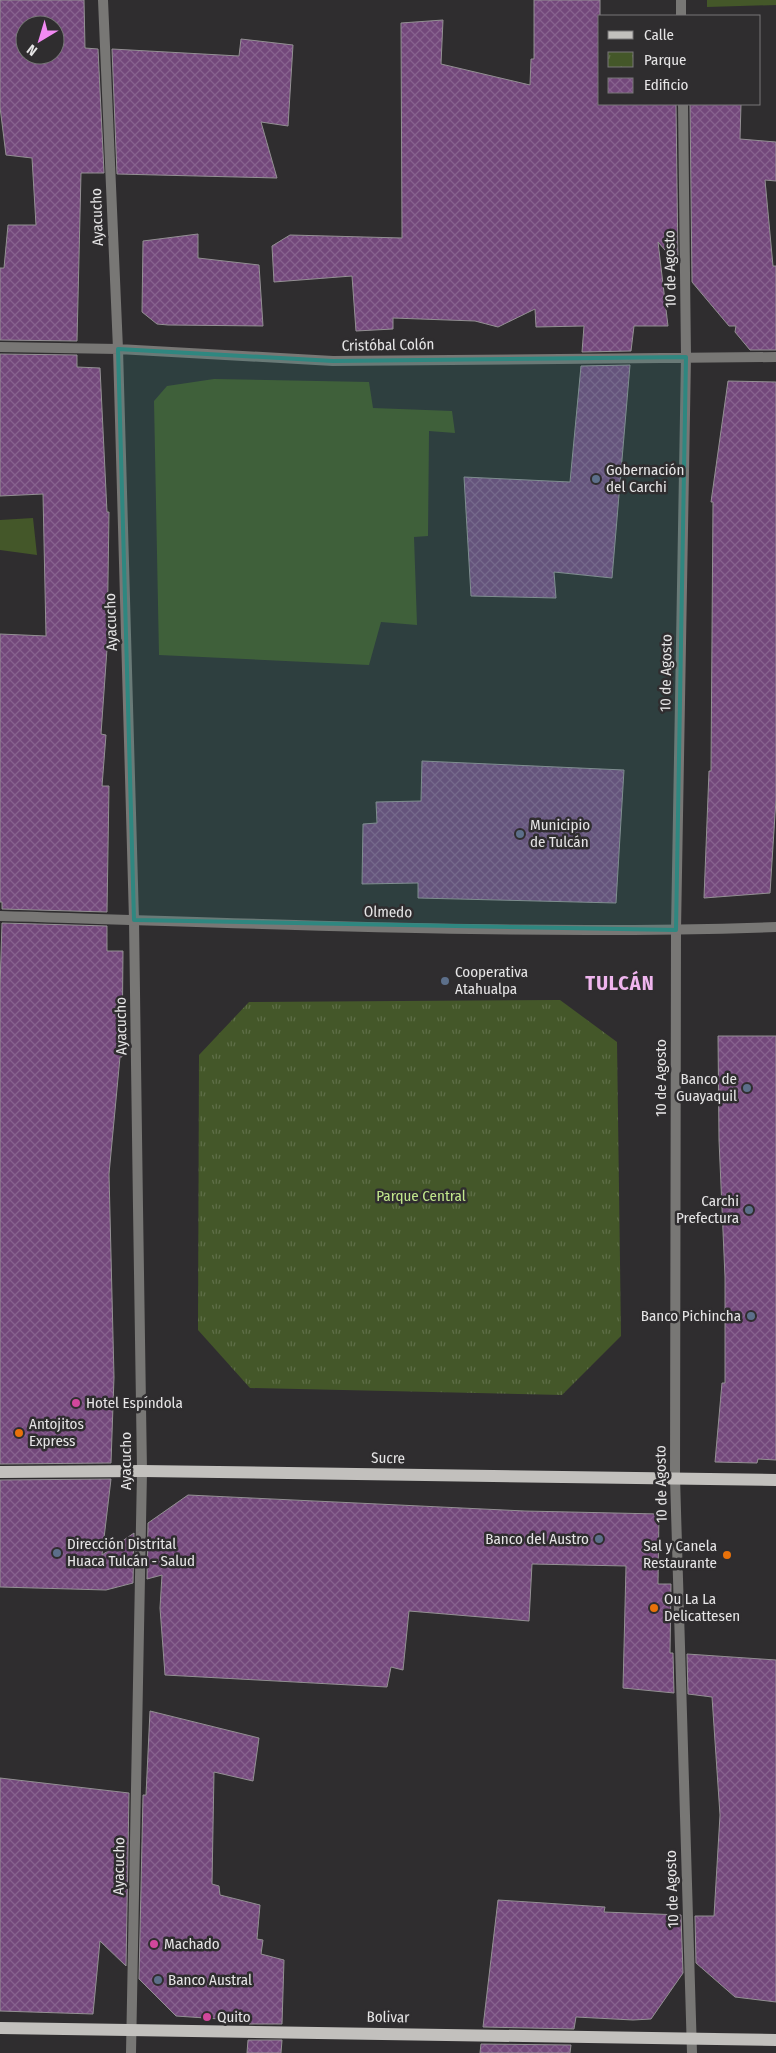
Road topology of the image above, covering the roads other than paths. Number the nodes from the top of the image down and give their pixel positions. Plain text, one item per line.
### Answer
1 (103, 0) edge
2 (681, 0) edge
3 (681, 15) edge
4 (682, 105) edge
5 (0, 347) edge
6 (118, 349) junction
7 (776, 356) edge
8 (686, 357) junction
9 (0, 916) edge
10 (134, 920) junction
11 (776, 927) edge
12 (676, 930) junction
13 (0, 1472) edge
14 (142, 1472) junction
15 (675, 1477) junction
16 (776, 1480) edge
17 (0, 2028) edge
18 (131, 2029) junction
19 (691, 2038) junction
20 (776, 2040) edge
21 (131, 2053) edge
22 (692, 2053) edge

1 - 6 street, Ayacucho
2 - 3 street
4 - 8 street, 10 de Agosto
5 - 6 street, Cristóbal Colón
6 - 8 street, Cristóbal Colón
6 - 10 street, Ayacucho
7 - 8 street, Cristóbal Colón
8 - 12 street, 10 de Agosto
9 - 10 street, Olmedo
10 - 12 street, Olmedo
10 - 14 street, Ayacucho
11 - 12 street, Olmedo
12 - 15 street, 10 de Agosto
13 - 14 main road, Sucre
14 - 15 main road, Sucre
14 - 18 street, Ayacucho
15 - 16 main road, Sucre
15 - 19 street, 10 de Agosto
17 - 18 main road, Bolivar
18 - 19 main road, Bolivar
18 - 21 street, Ayacucho
19 - 20 main road, Bolivar
19 - 22 street, 10 de Agosto

